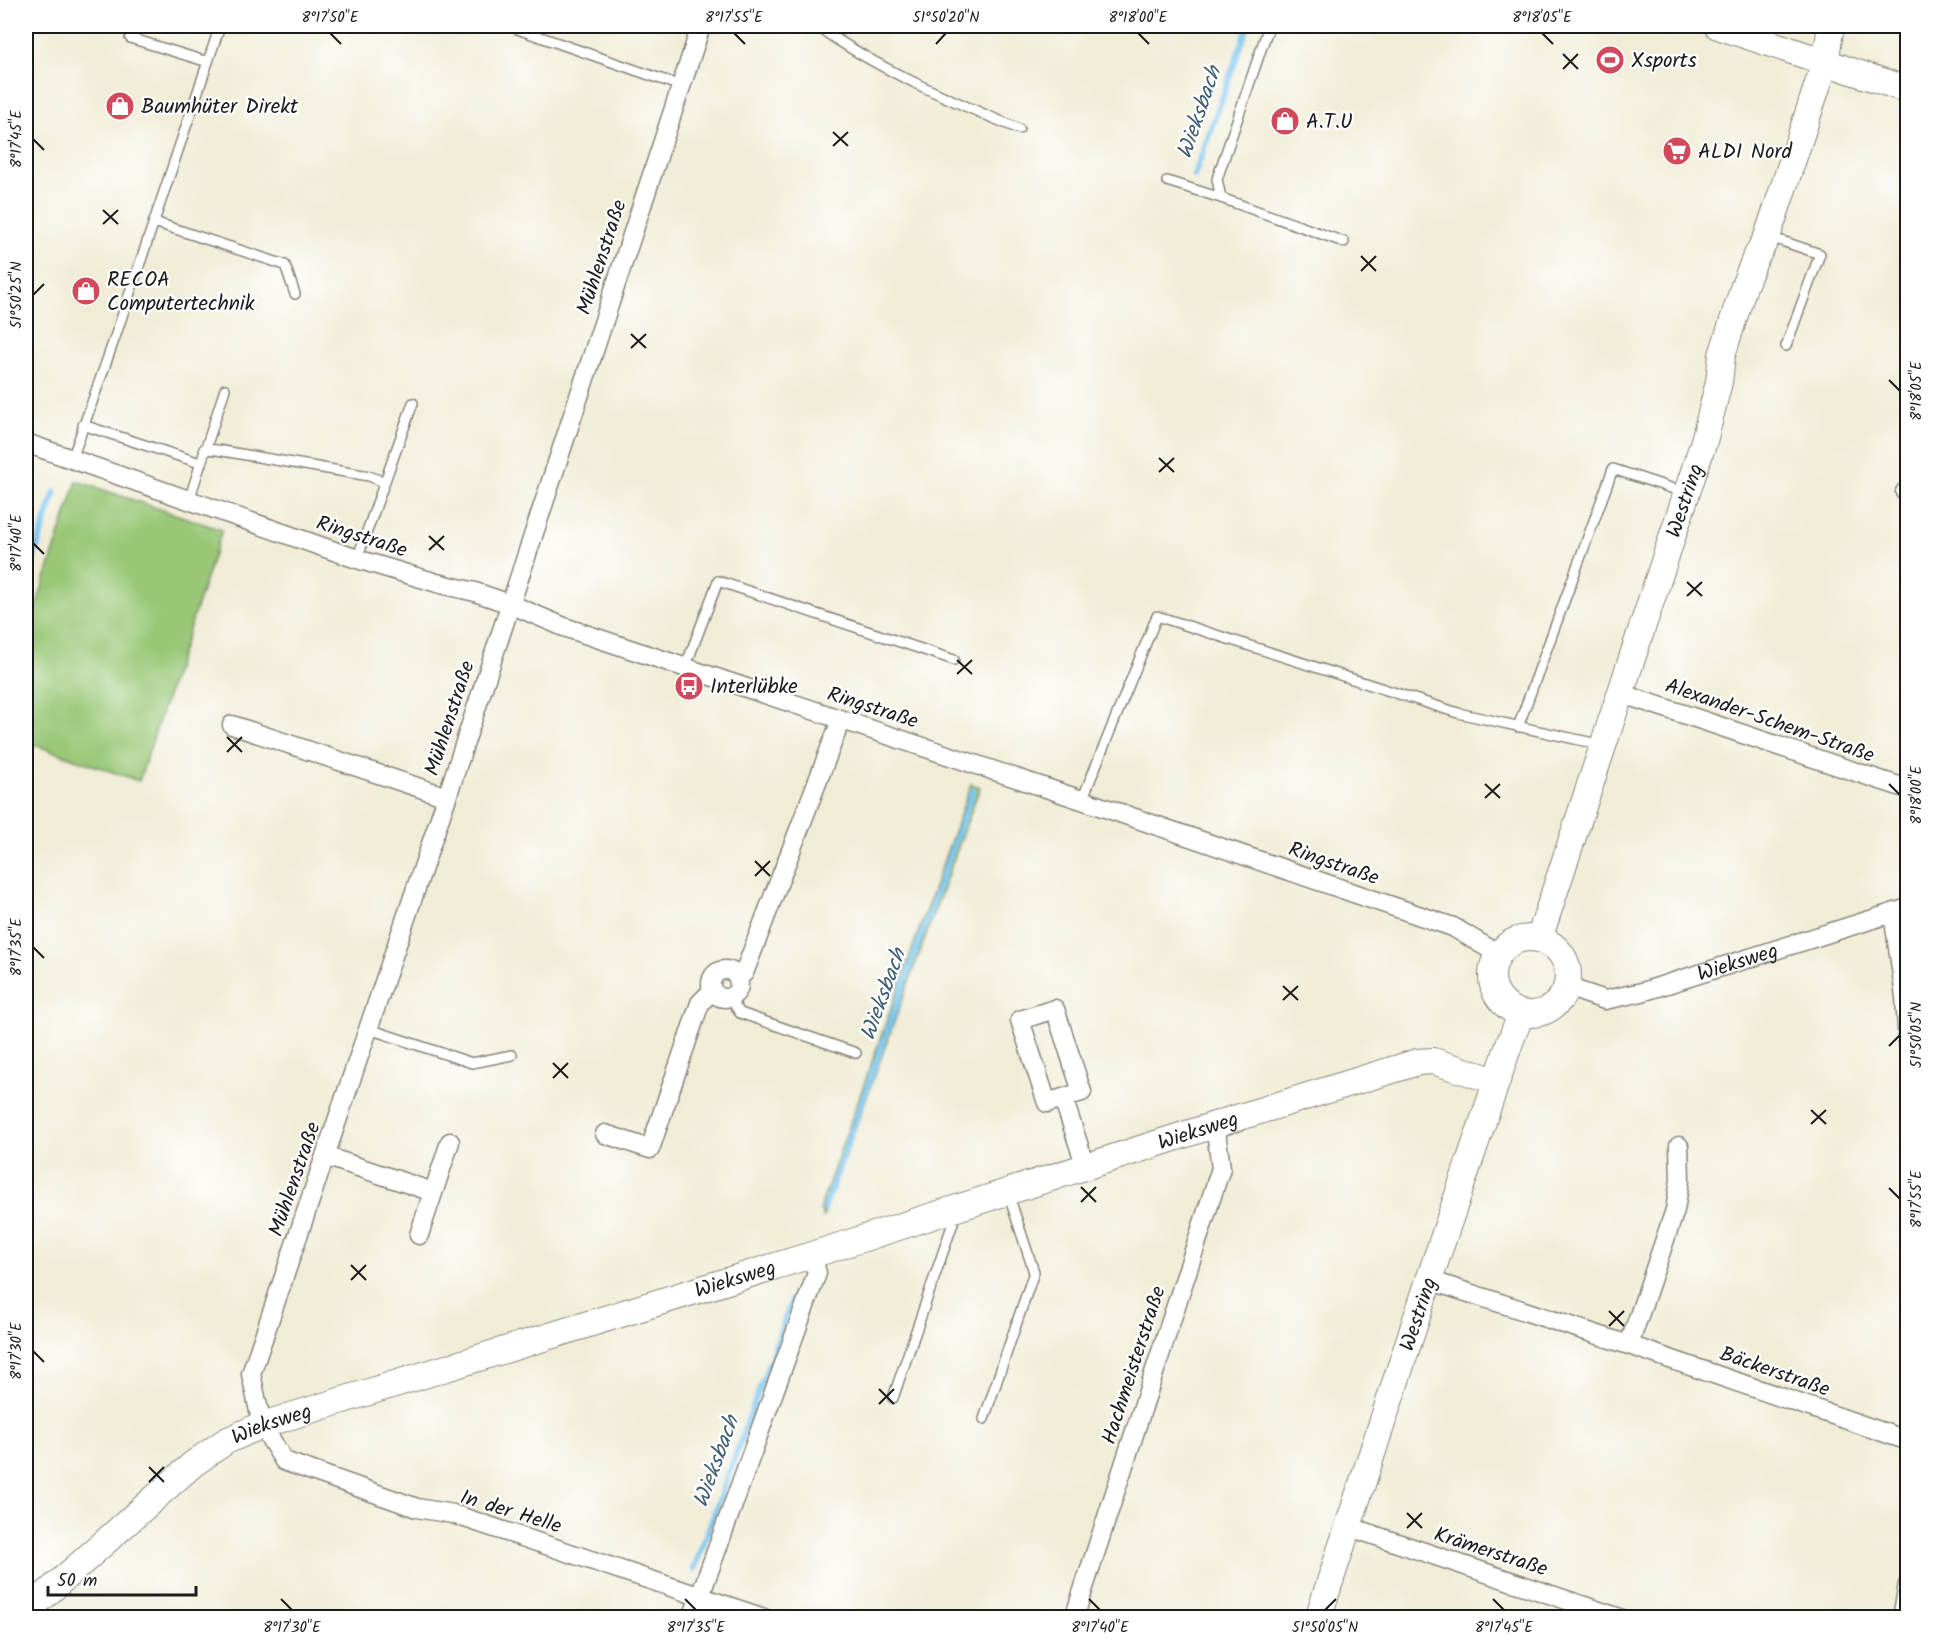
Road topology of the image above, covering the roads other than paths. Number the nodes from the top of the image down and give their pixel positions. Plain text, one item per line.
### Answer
1 (220, 26) edge
2 (509, 26) edge
3 (700, 26) edge
4 (817, 26) edge
5 (1269, 26) edge
6 (1718, 26) edge
7 (1831, 26) edge
8 (130, 38) dead end
9 (207, 62) junction
10 (1825, 63) junction
11 (681, 86) junction
12 (1908, 90) edge
13 (1019, 129) dead end
14 (1167, 181) dead end
15 (1221, 198) junction
16 (154, 222) junction
17 (1767, 237) junction
18 (1344, 242) dead end
19 (295, 294) dead end
20 (1786, 346) dead end
21 (225, 389) dead end
22 (413, 403) dead end
23 (84, 425) junction
24 (26, 443) edge
25 (204, 449) junction
26 (72, 459) junction
27 (200, 463) junction
28 (384, 482) junction
29 (1687, 494) junction
30 (189, 500) junction
31 (357, 559) junction
32 (510, 604) junction
33 (954, 660) dead end
34 (685, 668) junction
35 (1619, 693) junction
36 (841, 720) junction
37 (232, 725) dead end
38 (1518, 727) junction
39 (1602, 745) junction
40 (1908, 789) edge
41 (447, 797) junction
42 (1082, 800) junction
43 (1900, 911) edge
44 (1539, 939) junction
45 (1498, 954) junction
46 (737, 976) junction
47 (1567, 987) junction
48 (721, 994) junction
49 (1906, 996) edge
50 (1521, 1014) junction
51 (369, 1029) junction
52 (1908, 1044) edge
53 (856, 1053) dead end
54 (512, 1055) dead end
55 (1496, 1081) junction
56 (1063, 1098) junction
57 (1215, 1125) junction
58 (605, 1134) dead end
59 (450, 1142) dead end
60 (1679, 1146) dead end
61 (325, 1156) junction
62 (1086, 1167) junction
63 (433, 1192) junction
64 (1008, 1193) junction
65 (950, 1211) junction
66 (419, 1235) dead end
67 (812, 1254) junction
68 (1429, 1280) junction
69 (1629, 1345) junction
70 (893, 1398) dead end
71 (984, 1419) dead end
72 (262, 1425) junction
73 (1908, 1438) edge
74 (1347, 1527) junction
75 (1908, 1584) edge
76 (700, 1596) junction
77 (26, 1611) edge
78 (692, 1617) edge
79 (764, 1617) edge
80 (1074, 1617) edge
81 (1318, 1617) edge
82 (1620, 1617) edge
83 (1902, 1617) edge

1 - 9 lane
2 - 11 lane
3 - 11 street, Mühlenstraße
4 - 13 lane
5 - 15 lane
6 - 10 main road
7 - 10 main road, Westring
8 - 9 lane
9 - 16 lane
10 - 12 main road
10 - 17 main road, Westring
11 - 32 street, Mühlenstraße
14 - 15 lane
15 - 18 lane
16 - 19 lane
16 - 23 lane
17 - 20 lane
17 - 29 main road, Westring
21 - 25 lane
22 - 28 lane
23 - 26 lane
23 - 27 lane
24 - 26 street, Ringstraße
25 - 27 lane
25 - 28 lane
26 - 30 street, Ringstraße
27 - 30 lane
28 - 31 lane
29 - 35 main road, Westring
29 - 38 lane
30 - 31 street, Ringstraße
31 - 32 street, Ringstraße
32 - 34 street, Ringstraße
32 - 41 street, Mühlenstraße
33 - 34 lane
34 - 36 street, Ringstraße
35 - 39 main road, Westring
35 - 40 street, Alexander-Schem-Straße
36 - 42 street, Ringstraße
36 - 46 street
37 - 41 street
38 - 39 lane
38 - 42 lane
39 - 44 main road, Westring
41 - 51 street, Mühlenstraße
42 - 45 street, Ringstraße
43 - 47 street, Wieksweg
43 - 49 street
44 - 45 main road
44 - 47 main road
45 - 50 main road
46 - 48 street
46 - 48 street
47 - 50 main road
48 - 53 lane
48 - 58 street
49 - 52 street
50 - 55 main road, Westring
51 - 54 lane
51 - 61 street, Mühlenstraße
55 - 57 main road, Wieksweg
55 - 68 main road, Westring
56 - 56 street
56 - 62 street
57 - 62 main road, Wieksweg
57 - 80 street, Hachmeisterstraße
59 - 63 street
60 - 69 street
61 - 63 street
61 - 72 street, Mühlenstraße
62 - 64 main road, Wieksweg
63 - 66 street
64 - 65 main road, Wieksweg
64 - 71 lane
65 - 67 main road, Wieksweg
65 - 70 lane
67 - 72 main road, Wieksweg
67 - 76 street
68 - 69 street, Bäckerstraße
68 - 74 main road, Westring
69 - 73 street, Bäckerstraße
72 - 76 street, In der Helle
72 - 77 main road, Wieksweg
74 - 81 main road, Westring
74 - 82 street, Krämerstraße
75 - 83 street
76 - 78 street
76 - 79 street, In der Helle

